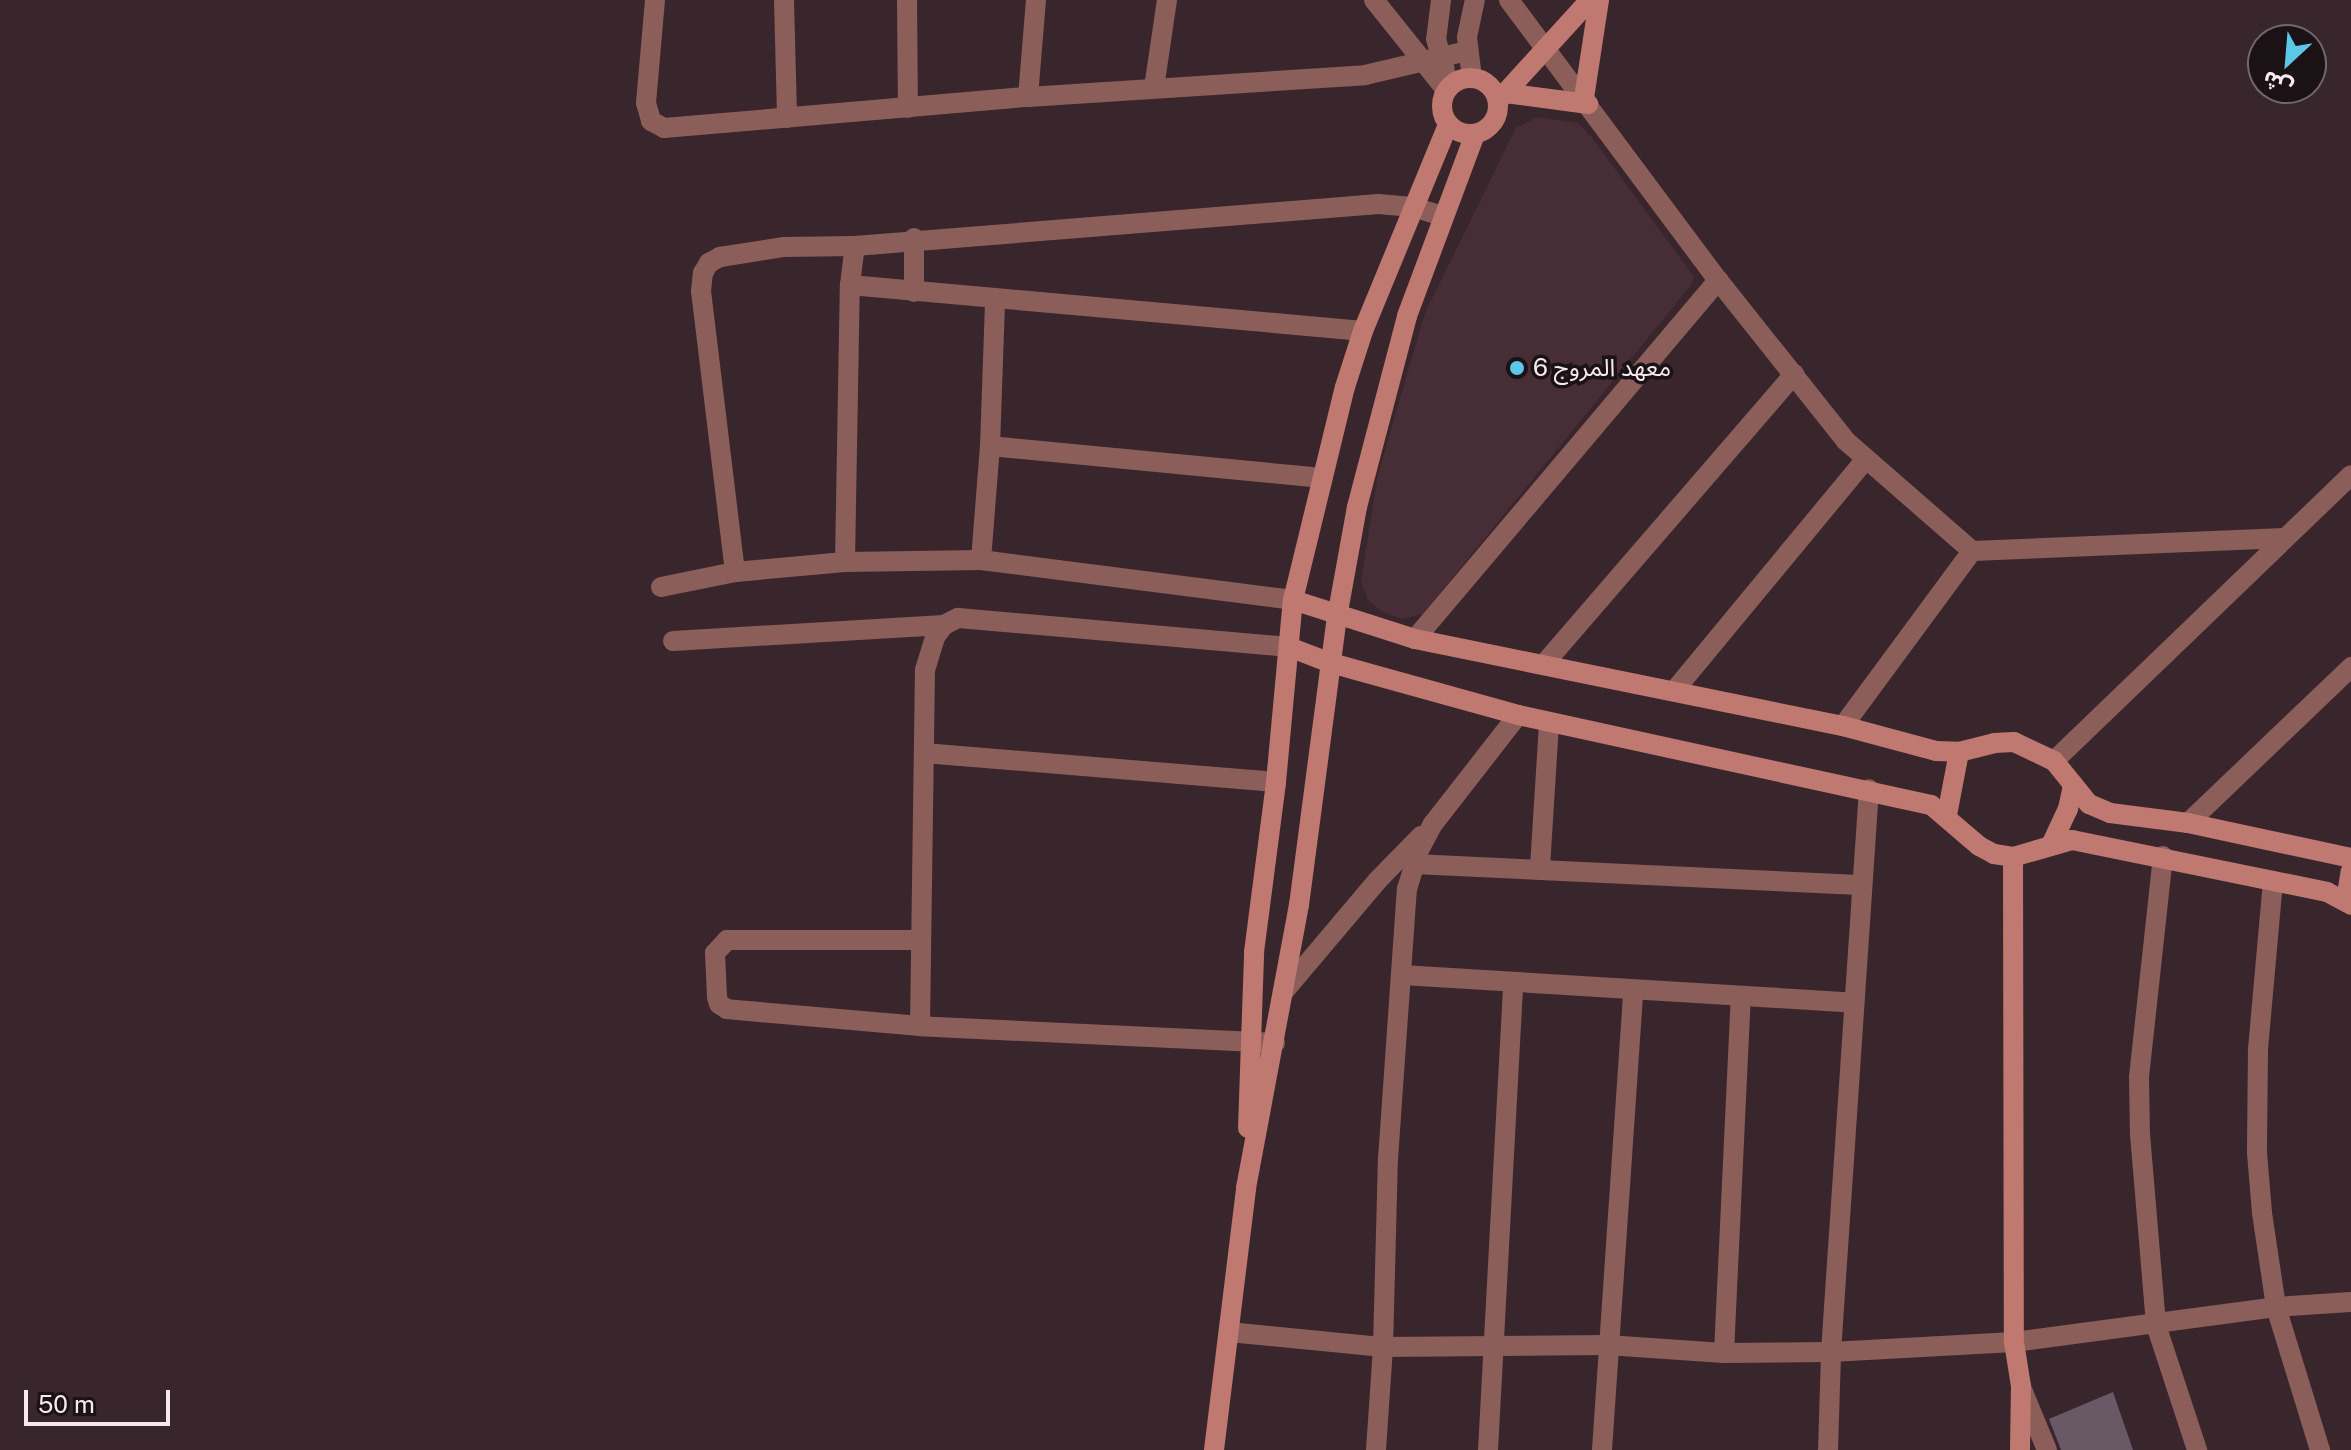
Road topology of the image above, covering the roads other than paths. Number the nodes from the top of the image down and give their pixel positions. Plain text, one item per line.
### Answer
1 (655, 0) edge
2 (784, 0) edge
3 (907, 0) edge
4 (1036, 0) edge
5 (1167, 0) edge
6 (1374, 0) edge
7 (1441, 0) edge
8 (1475, 0) edge
9 (1509, 0) edge
10 (1590, 0) edge
11 (1599, 0) edge
12 (1542, 50) junction
13 (1467, 51) junction
14 (1431, 58) junction
15 (1479, 80) junction
16 (1154, 88) junction
17 (1448, 88) junction
18 (1028, 97) junction
19 (1501, 97) junction
20 (1586, 101) junction
21 (908, 108) junction
22 (787, 118) junction
23 (1448, 125) junction
24 (1475, 134) junction
25 (1413, 207) junction
26 (1443, 216) junction
27 (914, 238) junction
28 (855, 246) junction
29 (1718, 280) junction
30 (850, 285) junction
31 (914, 292) junction
32 (995, 300) junction
33 (1363, 331) junction
34 (1794, 374) junction
35 (990, 446) junction
36 (1865, 460) junction
37 (2351, 475) edge
38 (1322, 478) junction
39 (2285, 538) junction
40 (1972, 551) junction
41 (981, 560) junction
42 (845, 562) junction
43 (735, 572) junction
44 (661, 587) dead end
45 (1293, 600) junction
46 (1337, 617) junction
47 (944, 625) junction
48 (1415, 639) junction
49 (673, 641) dead end
50 (1289, 647) junction
51 (1331, 663) junction
52 (1544, 664) junction
53 (2351, 667) edge
54 (1674, 691) junction
55 (1518, 715) junction
56 (1549, 722) junction
57 (1843, 726) junction
58 (1959, 752) junction
59 (924, 753) junction
60 (2054, 761) junction
61 (1276, 782) junction
62 (2073, 785) junction
63 (1869, 789) junction
64 (1947, 815) junction
65 (2188, 823) junction
66 (1433, 824) junction
67 (2052, 843) junction
68 (2163, 856) junction
69 (2013, 857) junction
70 (2351, 858) edge
71 (1414, 864) junction
72 (1540, 867) junction
73 (2351, 871) edge
74 (2273, 881) junction
75 (1860, 885) junction
76 (2349, 903) edge
77 (921, 940) junction
78 (1402, 975) junction
79 (1513, 983) junction
80 (1285, 990) junction
81 (1633, 991) junction
82 (1741, 998) junction
83 (1854, 1003) junction
84 (920, 1026) junction
85 (1251, 1042) junction
86 (1275, 1043) junction
87 (1246, 1188) junction
88 (2351, 1302) edge
89 (2276, 1307) junction
90 (2156, 1325) junction
91 (1229, 1332) junction
92 (2014, 1342) junction
93 (1607, 1345) junction
94 (1383, 1347) junction
95 (1495, 1349) junction
96 (1831, 1352) junction
97 (1724, 1353) junction
98 (2021, 1386) junction
99 (1214, 1450) edge
100 (1376, 1450) edge
101 (1488, 1450) edge
102 (1602, 1450) edge
103 (1828, 1450) edge
104 (2020, 1450) edge
105 (2047, 1450) edge
106 (2197, 1450) edge
107 (2320, 1450) edge

1 - 22 street
2 - 22 street
3 - 21 street
4 - 18 street
5 - 16 street
6 - 14 street
7 - 14 street
8 - 13 street
9 - 12 street
10 - 12 street
11 - 20 street
12 - 15 street
12 - 19 street
12 - 20 street
13 - 14 street
13 - 15 street
14 - 16 street
14 - 17 street
15 - 17 street
15 - 19 street
16 - 18 street
17 - 23 street
18 - 21 street
19 - 20 street
19 - 24 street
20 - 29 street
21 - 22 street
23 - 24 street
23 - 25 street
24 - 26 street
25 - 26 street
25 - 27 street
25 - 33 street
26 - 46 street
27 - 28 street
27 - 31 street
28 - 30 street
28 - 43 street
29 - 34 street
29 - 48 street
30 - 31 street
30 - 42 street
31 - 32 street
32 - 33 street
32 - 35 street
33 - 38 street
34 - 36 street
34 - 52 street
35 - 38 street
35 - 41 street
36 - 40 street
36 - 54 street
37 - 39 street
38 - 45 street
39 - 40 street
39 - 60 street
40 - 57 street
41 - 42 street
41 - 45 street
42 - 43 street
43 - 44 street
45 - 46 street
45 - 50 street
46 - 48 street
46 - 51 street
47 - 49 street
47 - 50 street
47 - 59 street
48 - 52 street
50 - 51 street
50 - 61 street
51 - 55 street
51 - 80 street
52 - 54 street
53 - 65 street
54 - 57 street
55 - 56 street
55 - 66 street
56 - 63 street
56 - 72 street
57 - 58 street
58 - 60 street
58 - 64 street
59 - 61 street
59 - 77 street
60 - 62 street
61 - 85 street
62 - 65 street
62 - 67 street
63 - 64 street
63 - 75 street
64 - 69 street
65 - 70 street
66 - 71 street
66 - 80 street
67 - 68 street
67 - 69 street
68 - 74 street
68 - 90 street
69 - 92 street
71 - 72 street
71 - 78 street
72 - 75 street
73 - 76 street
74 - 76 street
74 - 89 street
75 - 83 street
77 - 84 street
77 - 84 street
78 - 79 street
78 - 94 street
79 - 81 street
79 - 95 street
80 - 86 street
81 - 82 street
81 - 93 street
82 - 83 street
82 - 97 street
83 - 96 street
84 - 85 street
85 - 86 street
85 - 87 street
86 - 87 street
87 - 91 street
88 - 89 street
89 - 90 street
89 - 107 street
90 - 92 street
90 - 106 street
91 - 94 street
91 - 99 street
92 - 96 street
92 - 98 street
93 - 95 street
93 - 97 street
93 - 102 street
94 - 95 street
94 - 100 street
95 - 101 street
96 - 97 street
96 - 103 street
98 - 104 street
98 - 105 street

